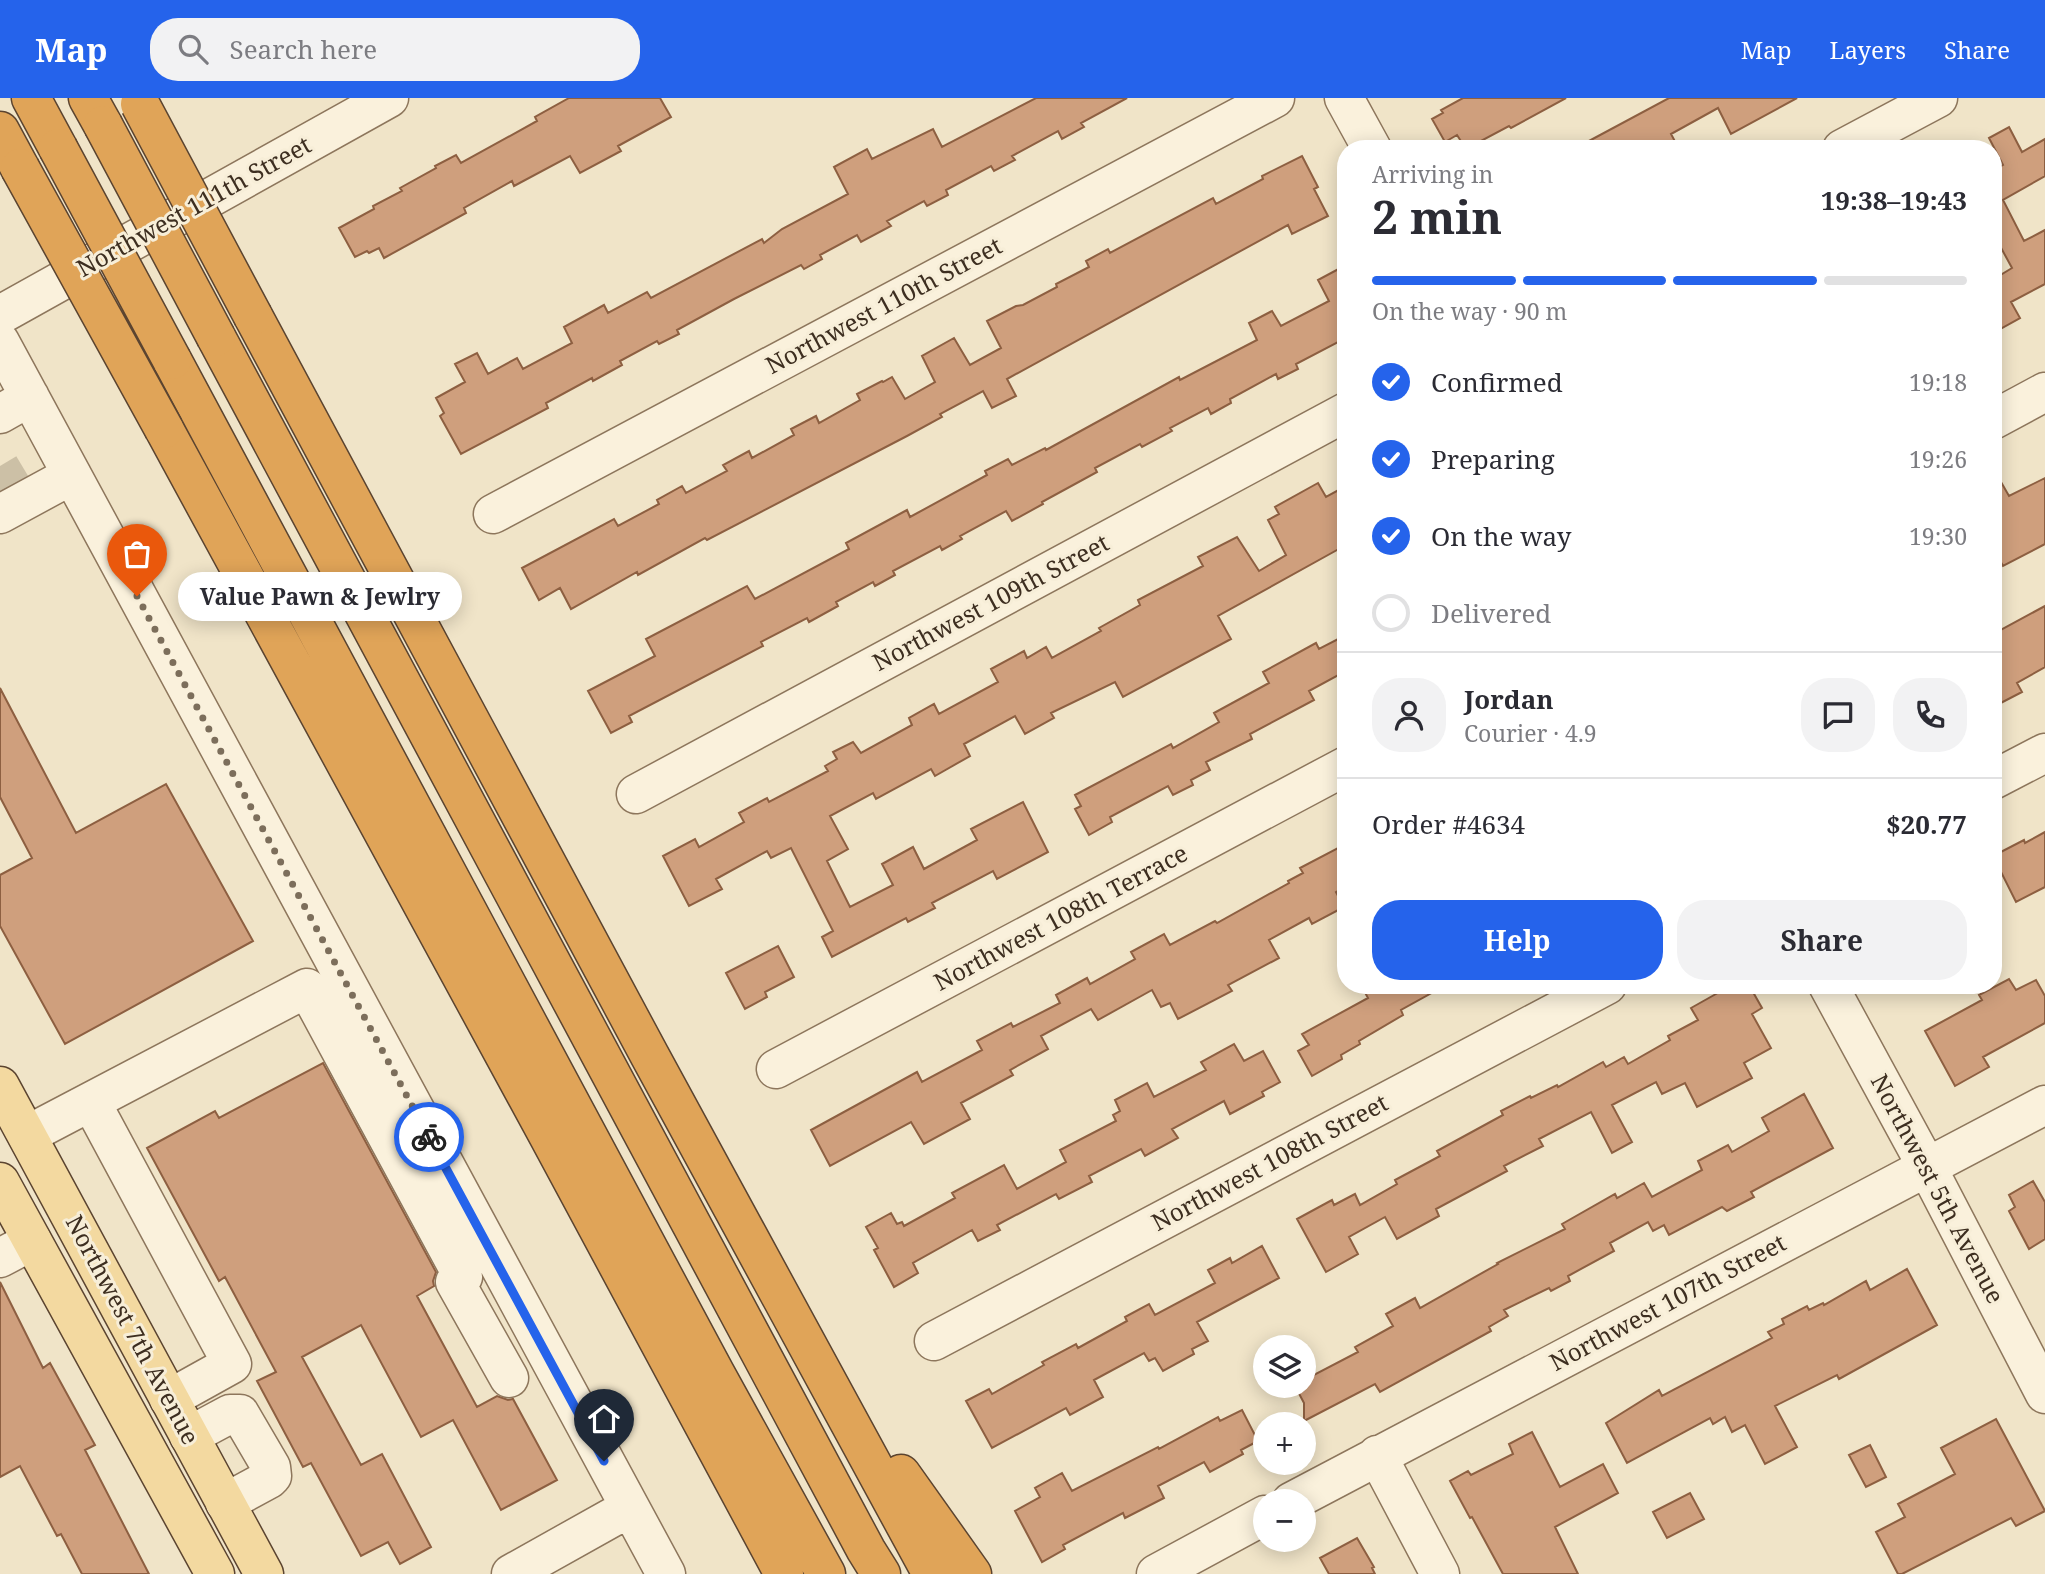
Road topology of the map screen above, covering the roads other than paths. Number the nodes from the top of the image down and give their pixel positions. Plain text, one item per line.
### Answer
1 (31, 98) edge
2 (389, 98) edge
3 (1275, 98) edge
4 (1344, 98) edge
5 (1938, 98) edge
6 (138, 101) edge
7 (95, 111) edge
8 (0, 131) edge
9 (1368, 140) edge
10 (1859, 140) edge
11 (0, 315) edge
12 (0, 342) edge
13 (2045, 392) edge
14 (15, 405) edge
15 (2002, 415) edge
16 (1337, 417) edge
17 (72, 475) junction
18 (11, 500) edge
19 (493, 514) dead end
20 (2045, 752) edge
21 (1337, 771) edge
22 (2002, 775) edge
23 (636, 794) dead end
24 (1590, 994) edge
25 (1833, 994) edge
26 (776, 1069) dead end
27 (0, 1086) edge
28 (91, 1102) junction
29 (2045, 1105) edge
30 (13, 1126) edge
31 (1927, 1167) junction
32 (0, 1181) edge
33 (16, 1249) edge
34 (516, 1298) junction
35 (477, 1321) junction
36 (795, 1323) junction
37 (934, 1341) dead end
38 (509, 1378) dead end
39 (2045, 1394) edge
40 (169, 1399) junction
41 (189, 1436) junction
42 (1377, 1455) junction
43 (1315, 1489) edge
44 (225, 1503) junction
45 (629, 1508) junction
46 (1253, 1521) edge
47 (215, 1574) edge
48 (264, 1574) edge
49 (511, 1574) edge
50 (666, 1574) edge
51 (784, 1574) edge
52 (826, 1574) edge
53 (881, 1574) edge
54 (932, 1574) edge
55 (972, 1574) edge
56 (1156, 1574) edge
57 (1440, 1574) edge

1 - 52 highway, bridge
2 - 11 street, Northwest 111th Street
3 - 19 street, Northwest 110th Street
4 - 9 street
5 - 10 street
6 - 36 highway, bridge
7 - 53 highway, bridge
8 - 51 highway, bridge
12 - 14 street
13 - 15 street
14 - 17 street
16 - 23 street, Northwest 109th Street
17 - 18 street
17 - 34 street
20 - 22 street
21 - 26 street, Northwest 108th Terrace
24 - 37 street, Northwest 108th Street
25 - 31 street, Northwest 5th Avenue
27 - 30 main road, Northwest 7th Avenue
28 - 30 street
28 - 35 street
28 - 40 street
29 - 31 street, Northwest 107th Street
30 - 40 main road, Northwest 7th Avenue
31 - 39 street, Northwest 5th Avenue
31 - 42 street, Northwest 107th Street
32 - 33 main road, Northwest 7th Avenue
33 - 40 main road
33 - 47 main road, Northwest 7th Avenue
34 - 35 street
34 - 45 street
35 - 38 street
36 - 54 highway
36 - 55 highway
40 - 41 main road, Northwest 7th Avenue
41 - 44 main road, Northwest 7th Avenue
41 - 44 street
42 - 43 street, Northwest 107th Street
42 - 57 street
44 - 48 main road, Northwest 7th Avenue
45 - 49 street
45 - 50 street
46 - 56 street

